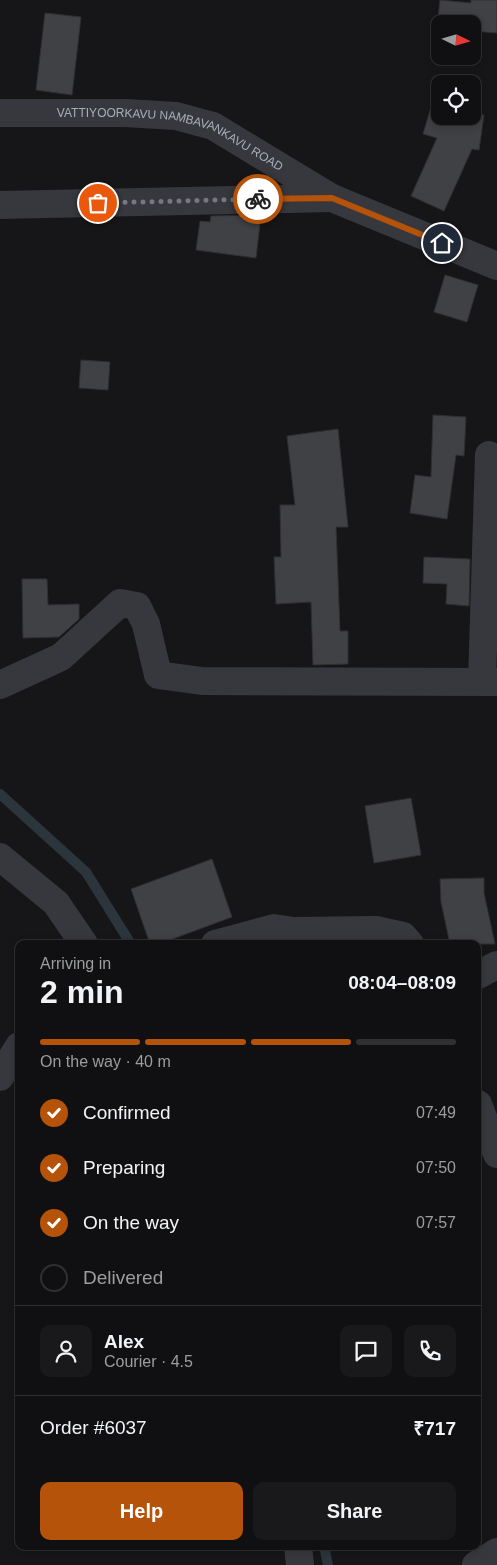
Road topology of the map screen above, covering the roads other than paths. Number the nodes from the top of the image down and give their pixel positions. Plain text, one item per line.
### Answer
1 (0, 113) edge
2 (332, 198) junction
3 (0, 205) edge
4 (497, 266) edge
5 (489, 455) dead end
6 (489, 682) edge
7 (0, 685) edge
8 (0, 857) edge
9 (297, 937) edge
10 (81, 940) edge
11 (230, 940) edge
12 (406, 940) edge
13 (497, 965) edge
14 (481, 973) edge
15 (15, 1053) edge
16 (0, 1077) edge
17 (485, 1105) edge
18 (497, 1154) edge
19 (298, 1550) edge
20 (497, 1552) edge
21 (300, 1565) edge
22 (476, 1565) edge

1 - 2 street, VATTIYOORKAVU NAMBAVANKAVU ROAD
2 - 3 street, VATTIYOORKAVU NAMBAVANKAVU ROAD
2 - 4 street, VATTIYOORKAVU NAMBAVANKAVU ROAD
5 - 6 street
6 - 7 street
8 - 10 street
9 - 11 street
9 - 12 street
13 - 14 street
15 - 16 street
17 - 18 street
19 - 21 street
20 - 22 street

